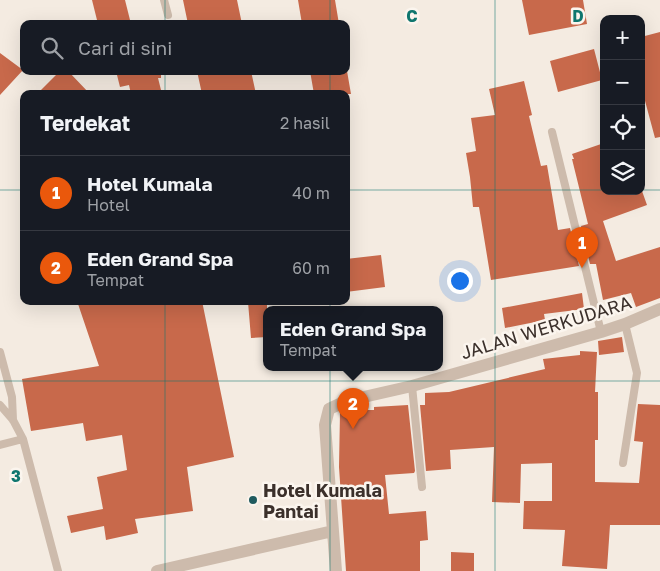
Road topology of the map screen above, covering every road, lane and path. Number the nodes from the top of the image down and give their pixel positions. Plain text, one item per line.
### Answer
1 (164, 0) edge
2 (168, 15) dead end
3 (552, 132) dead end
4 (660, 309) edge
5 (625, 324) junction
6 (601, 332) junction
7 (0, 352) edge
8 (412, 386) junction
9 (0, 405) edge
10 (13, 420) junction
11 (23, 439) junction
12 (0, 445) edge
13 (623, 463) dead end
14 (422, 487) dead end
15 (333, 531) junction
16 (58, 571) edge
17 (157, 571) edge
18 (336, 571) edge

1 - 2 lane
3 - 6 lane
4 - 5 street, JALAN WERKUDARA
5 - 6 street, JALAN WERKUDARA
5 - 13 lane
6 - 8 street, JALAN WERKUDARA
7 - 10 lane
8 - 14 lane
8 - 15 street, JALAN WERKUDARA
9 - 10 lane
10 - 11 lane
11 - 12 lane
11 - 16 lane
15 - 17 street
15 - 18 street, JALAN WERKUDARA

